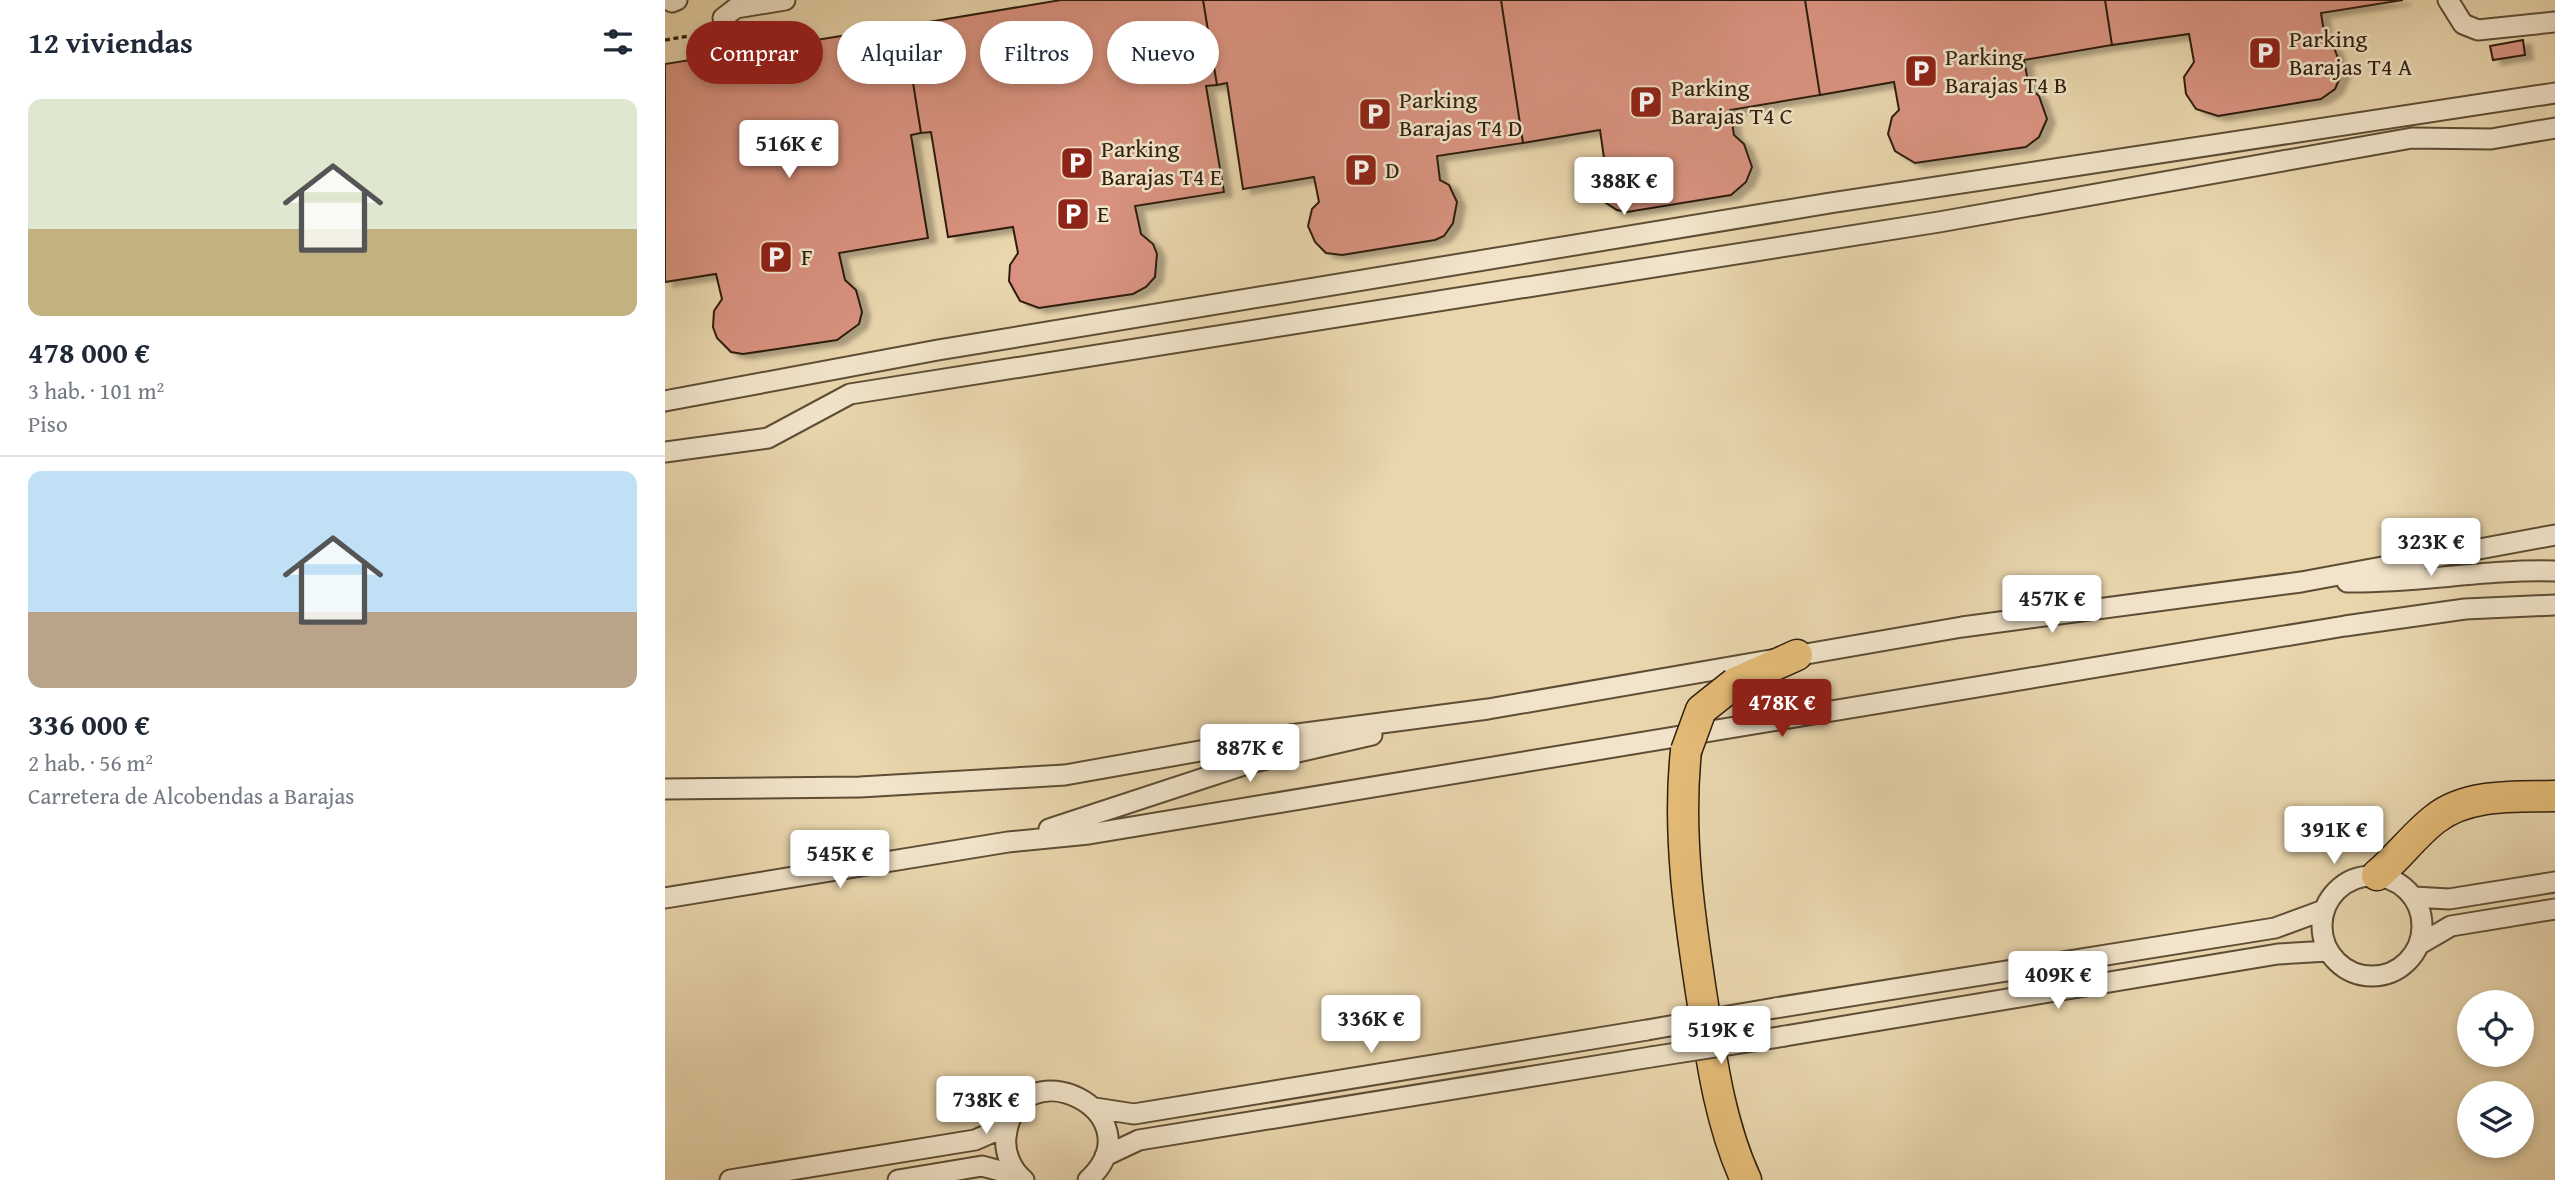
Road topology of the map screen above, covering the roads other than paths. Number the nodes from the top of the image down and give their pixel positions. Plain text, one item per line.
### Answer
1 (785, 0) edge
2 (2448, 0) edge
3 (723, 18) dead end
4 (2555, 22) edge
5 (2555, 93) edge
6 (2555, 128) edge
7 (665, 401) edge
8 (665, 452) edge
9 (2555, 536) edge
10 (2555, 571) edge
11 (2301, 582) junction
12 (2555, 605) edge
13 (1797, 655) junction
14 (1488, 709) junction
15 (665, 789) edge
16 (2555, 796) edge
17 (1008, 842) junction
18 (2377, 875) junction
19 (2555, 882) edge
20 (2414, 897) junction
21 (665, 898) edge
22 (2324, 909) junction
23 (2555, 909) edge
24 (2420, 944) junction
25 (2328, 951) junction
26 (1095, 1108) junction
27 (1007, 1126) junction
28 (1105, 1156) junction
29 (1022, 1178) edge
30 (730, 1180) edge
31 (898, 1180) edge
32 (1088, 1180) edge
33 (1747, 1180) edge

1 - 3 street
2 - 4 street
5 - 7 street
6 - 8 street
9 - 11 street
10 - 11 street
11 - 13 street
12 - 17 street
13 - 14 street
13 - 33 highway, bridge
14 - 15 street
14 - 17 street
16 - 18 highway
17 - 21 street
18 - 20 street
18 - 22 street
19 - 20 street
20 - 24 street
22 - 25 street
22 - 26 street, bridge
23 - 24 street
24 - 25 street
25 - 28 street, bridge
26 - 27 street
26 - 28 street
27 - 29 street
27 - 30 street
28 - 32 street
29 - 31 street

